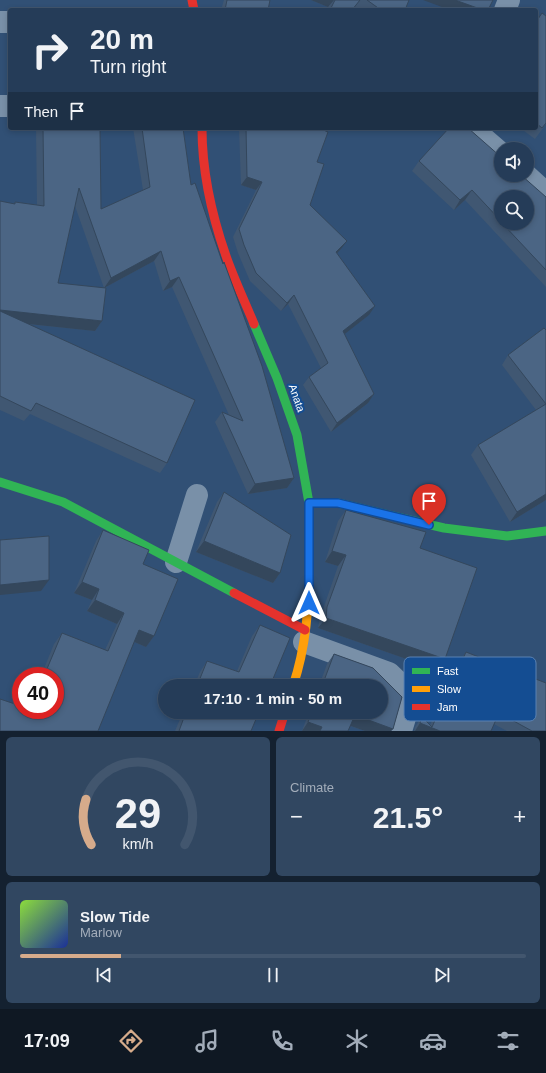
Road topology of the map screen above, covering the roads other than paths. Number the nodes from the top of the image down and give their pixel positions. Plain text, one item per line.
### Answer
1 (202, 130) edge
2 (474, 130) edge
3 (494, 147) edge
4 (534, 182) edge
5 (546, 192) edge
6 (0, 482) edge
7 (197, 495) dead end
8 (309, 503) junction
9 (546, 531) edge
10 (176, 562) junction
11 (305, 636) junction
12 (295, 679) edge
13 (404, 687) edge
14 (283, 719) edge
15 (404, 721) edge
16 (279, 731) edge
17 (401, 731) edge

1 - 8 street, Anata
2 - 3 street
4 - 5 street
6 - 10 street
7 - 10 street
8 - 9 street
8 - 11 street, Anata
10 - 11 street
11 - 12 street, Anata
11 - 13 street
14 - 16 street
15 - 17 street

